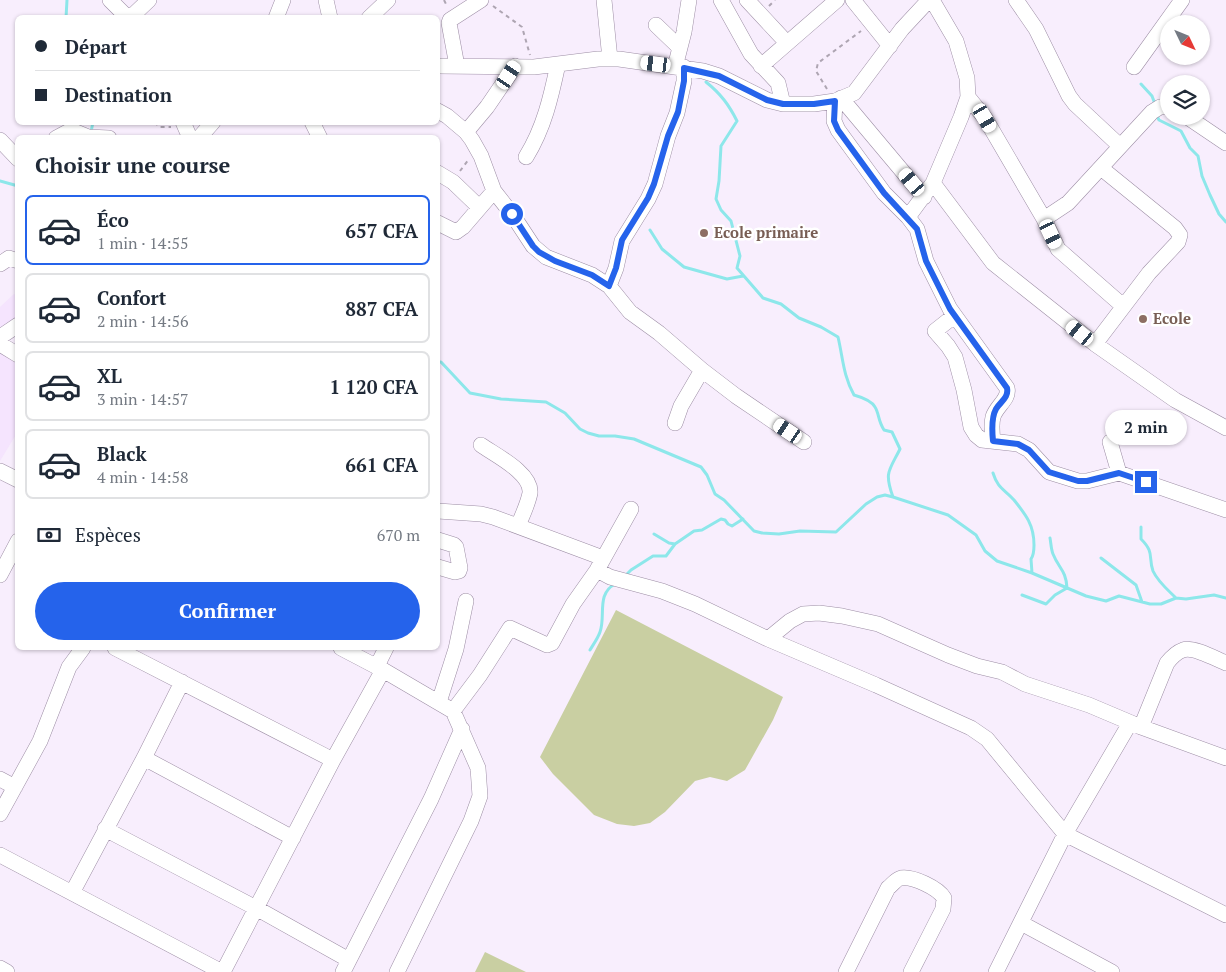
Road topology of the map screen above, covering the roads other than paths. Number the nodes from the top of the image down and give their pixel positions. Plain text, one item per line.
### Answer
1 (110, 0) edge
2 (149, 0) edge
3 (284, 0) edge
4 (326, 0) edge
5 (388, 0) edge
6 (604, 0) edge
7 (689, 0) edge
8 (721, 0) edge
9 (748, 0) edge
10 (837, 0) edge
11 (853, 0) edge
12 (930, 0) edge
13 (1016, 0) edge
14 (1182, 0) edge
15 (486, 2) edge
16 (126, 15) edge
17 (132, 15) edge
18 (277, 15) edge
19 (329, 15) edge
20 (372, 15) edge
21 (656, 25) dead end
22 (787, 43) junction
23 (679, 46) junction
24 (890, 46) junction
25 (610, 59) junction
26 (558, 64) junction
27 (440, 66) edge
28 (456, 66) junction
29 (515, 66) junction
30 (761, 66) junction
31 (680, 67) junction
32 (1134, 67) dead end
33 (968, 97) junction
34 (838, 99) junction
35 (783, 104) junction
36 (1160, 107) edge
37 (440, 112) edge
38 (178, 125) edge
39 (210, 125) edge
40 (1199, 125) edge
41 (466, 132) junction
42 (62, 135) edge
43 (83, 135) edge
44 (187, 135) edge
45 (202, 135) edge
46 (0, 140) edge
47 (1226, 144) edge
48 (1120, 146) junction
49 (15, 156) edge
50 (526, 157) dead end
51 (1102, 168) junction
52 (440, 174) edge
53 (933, 183) junction
54 (494, 191) junction
55 (924, 196) junction
56 (479, 207) junction
57 (908, 217) junction
58 (1044, 219) junction
59 (440, 224) edge
60 (15, 260) edge
61 (0, 264) edge
62 (609, 286) junction
63 (1123, 306) junction
64 (954, 316) junction
65 (15, 327) edge
66 (0, 337) edge
67 (0, 344) edge
68 (1095, 344) junction
69 (15, 353) edge
70 (702, 370) junction
71 (675, 423) dead end
72 (1226, 428) edge
73 (993, 441) junction
74 (804, 442) dead end
75 (1110, 442) dead end
76 (481, 445) dead end
77 (0, 471) edge
78 (1119, 473) junction
79 (15, 478) edge
80 (631, 509) dead end
81 (1226, 510) edge
82 (440, 512) edge
83 (518, 526) junction
84 (440, 541) edge
85 (15, 547) edge
86 (600, 564) junction
87 (440, 568) edge
88 (0, 575) edge
89 (466, 601) dead end
90 (768, 639) junction
91 (81, 650) edge
92 (119, 650) edge
93 (345, 650) edge
94 (385, 650) edge
95 (1226, 663) edge
96 (380, 668) junction
97 (182, 682) junction
98 (439, 702) junction
99 (453, 711) junction
100 (1135, 725) junction
101 (462, 729) junction
102 (144, 758) junction
103 (1226, 758) edge
104 (333, 760) junction
105 (0, 779) edge
106 (15, 787) junction
107 (0, 814) edge
108 (105, 830) junction
109 (1065, 834) junction
110 (293, 838) junction
111 (0, 855) edge
112 (72, 893) junction
113 (256, 908) junction
114 (1226, 915) edge
115 (1021, 923) junction
116 (346, 966) edge
117 (0, 968) edge
118 (7, 972) edge
119 (222, 972) edge
120 (397, 972) edge
121 (846, 972) edge
122 (911, 972) edge
123 (996, 972) edge
124 (1112, 972) edge

1 - 16 street
2 - 17 street
3 - 18 street
4 - 19 street
5 - 20 street
6 - 25 street
7 - 23 street
8 - 30 street
9 - 22 street
10 - 22 street
11 - 24 street
12 - 24 street
12 - 33 street
13 - 48 street
14 - 32 street
15 - 28 street
21 - 23 street
22 - 30 street
23 - 31 street
24 - 34 street
25 - 26 street
25 - 31 street
26 - 29 street
26 - 50 street
27 - 28 street
28 - 29 street
29 - 41 street
30 - 35 street
31 - 35 street
31 - 62 street
33 - 53 street
33 - 58 street
34 - 35 street
34 - 55 street
34 - 57 street
36 - 48 street
37 - 41 street
38 - 44 street
39 - 45 street
40 - 47 street
41 - 54 street
42 - 43 street
46 - 49 street
48 - 51 street
51 - 58 street
51 - 63 street
52 - 56 street
53 - 55 street
53 - 68 street
54 - 56 street
54 - 62 street
55 - 57 street
56 - 59 street
57 - 64 street
58 - 63 street
60 - 61 street
62 - 70 street
63 - 68 street
64 - 73 street
64 - 73 street
65 - 66 street
67 - 69 street
68 - 72 street
70 - 71 street
70 - 74 street
73 - 78 street
75 - 78 street
76 - 83 street
77 - 79 street
78 - 81 street
80 - 86 street
82 - 83 street
83 - 86 street
84 - 87 street
85 - 88 street
86 - 90 street
86 - 99 street
89 - 98 street
90 - 100 street
90 - 109 street
91 - 106 street
92 - 97 street
93 - 96 street
94 - 96 street
95 - 100 street
96 - 98 street
96 - 104 street
97 - 102 street
97 - 104 street
98 - 99 street
99 - 101 street
100 - 103 street
100 - 109 street
101 - 116 street
101 - 120 street
102 - 108 street
102 - 110 street
104 - 110 street
105 - 106 street
106 - 107 street
108 - 112 street
108 - 113 street
109 - 114 street
109 - 115 street
110 - 113 street
111 - 112 street
112 - 119 street
113 - 116 street
113 - 119 street
115 - 123 street
115 - 124 street
117 - 118 street
121 - 122 street

